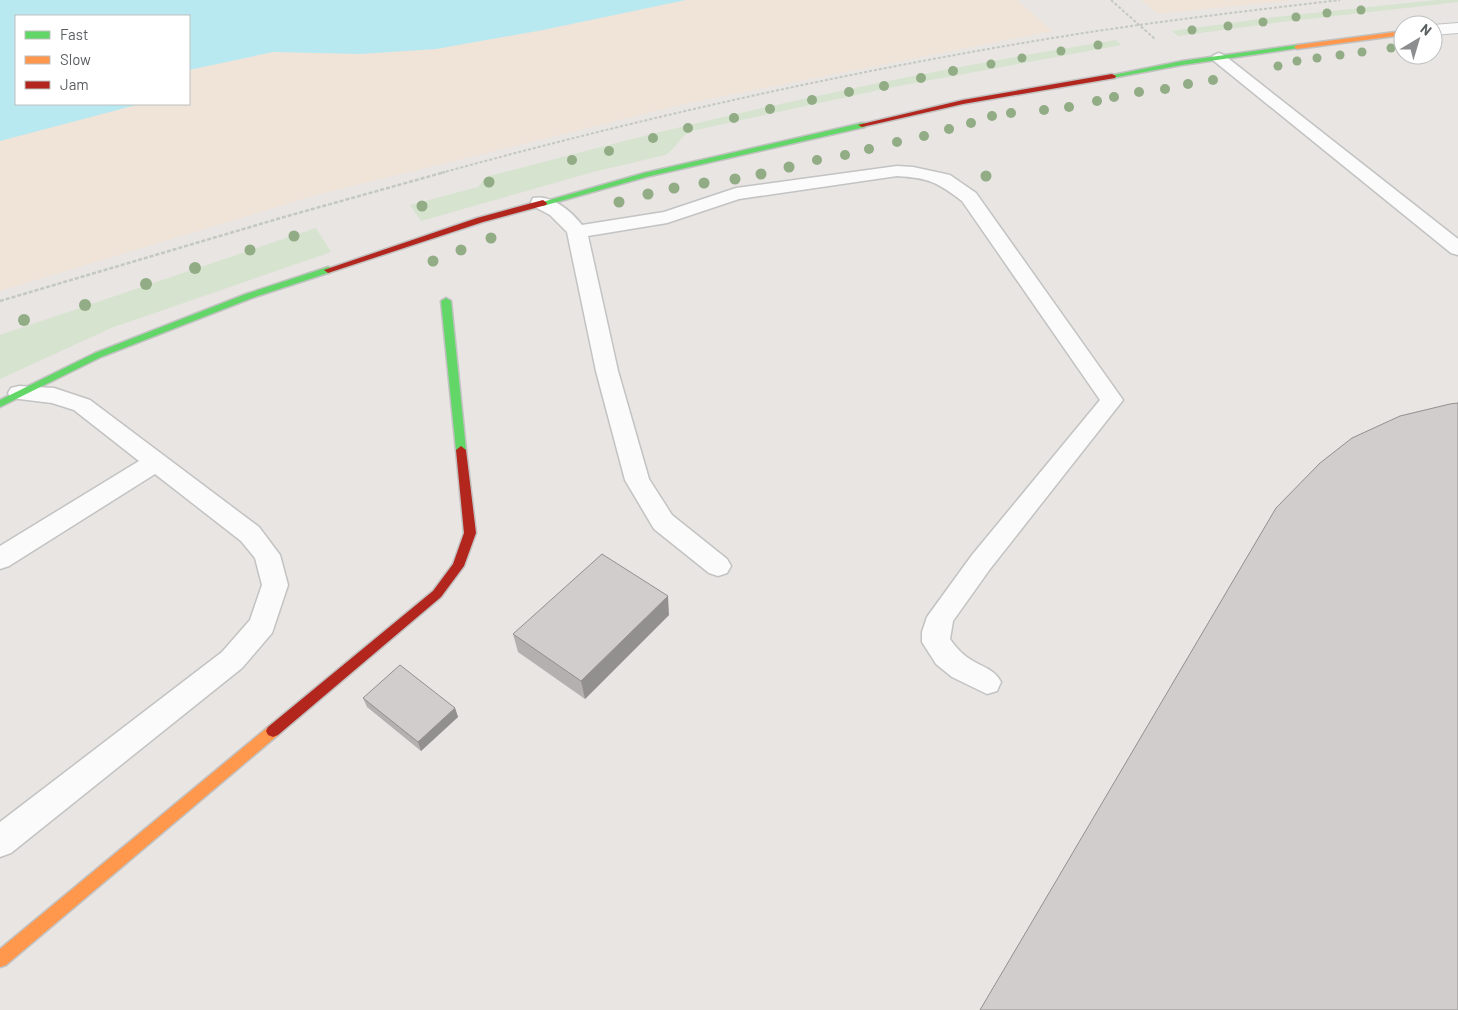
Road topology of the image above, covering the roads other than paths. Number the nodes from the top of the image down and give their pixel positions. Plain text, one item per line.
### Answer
1 (1458, 28) edge
2 (1443, 29) edge
3 (1393, 34) edge
4 (1219, 58) junction
5 (540, 202) junction
6 (577, 232) junction
7 (1458, 249) edge
8 (446, 301) dead end
9 (9, 398) edge
10 (155, 462) junction
11 (0, 559) edge
12 (718, 566) dead end
13 (987, 682) dead end
14 (0, 842) edge
15 (0, 959) edge

1 - 2 street
3 - 4 street
4 - 5 street
4 - 7 lane
5 - 6 lane
5 - 9 street
6 - 12 lane
6 - 13 lane
8 - 15 street
9 - 10 lane
10 - 11 lane
10 - 14 lane

